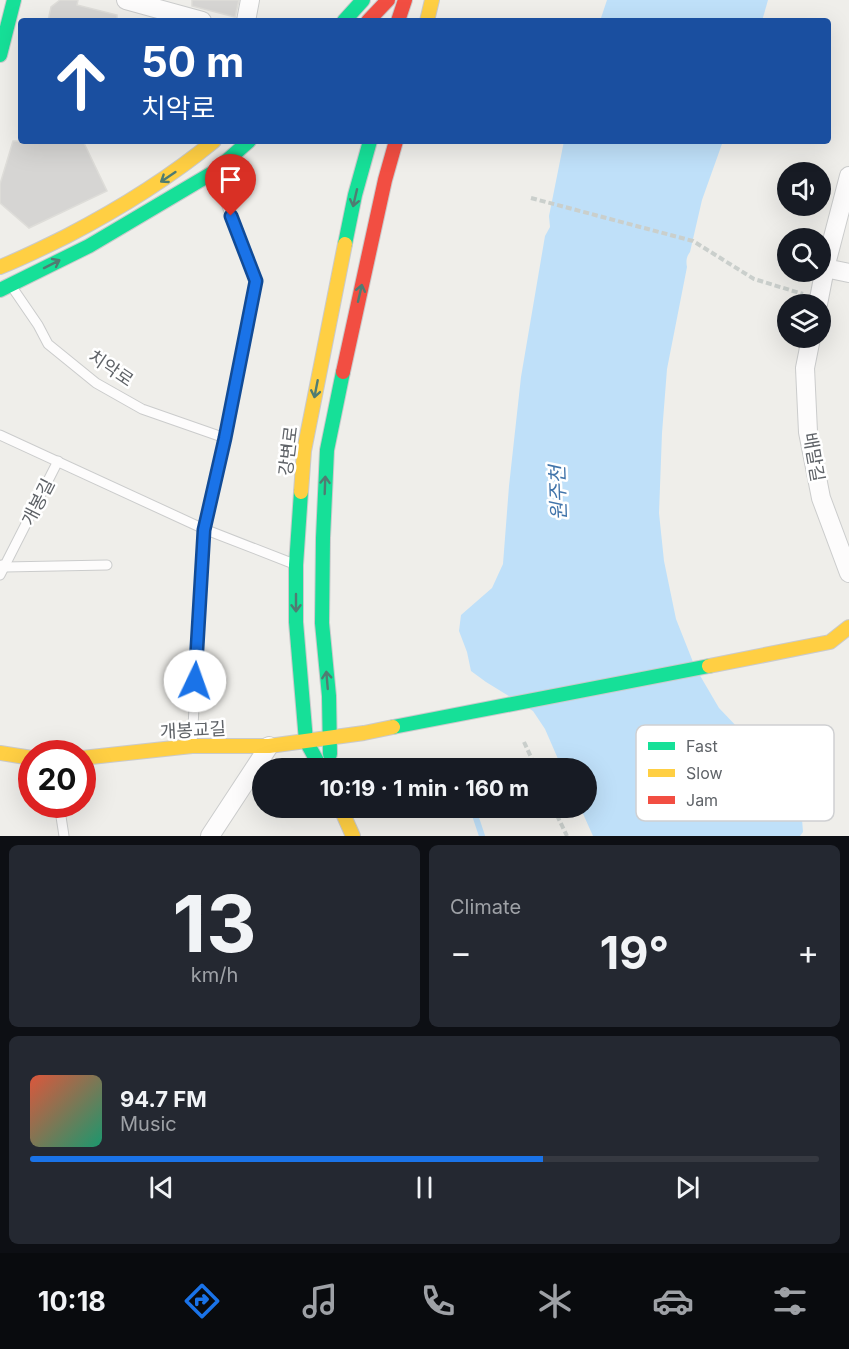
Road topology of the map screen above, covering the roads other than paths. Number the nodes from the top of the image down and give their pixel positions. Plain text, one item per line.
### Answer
1 (14, 0) edge
2 (126, 0) edge
3 (250, 0) edge
4 (363, 0) edge
5 (388, 0) edge
6 (405, 0) edge
7 (432, 0) edge
8 (191, 18) edge
9 (247, 18) edge
10 (347, 18) edge
11 (371, 18) edge
12 (399, 18) edge
13 (428, 18) edge
14 (0, 55) edge
15 (198, 144) edge
16 (211, 144) edge
17 (246, 144) edge
18 (369, 144) edge
19 (395, 144) edge
20 (188, 164) junction
21 (214, 172) junction
22 (849, 177) edge
23 (831, 245) edge
24 (0, 267) edge
25 (831, 269) edge
26 (849, 273) edge
27 (5, 287) edge
28 (809, 348) edge
29 (0, 435) edge
30 (225, 438) junction
31 (58, 461) junction
32 (204, 530) junction
33 (107, 565) dead end
34 (296, 565) junction
35 (2, 569) edge
36 (849, 573) edge
37 (849, 627) edge
38 (842, 642) edge
39 (330, 738) junction
40 (306, 741) junction
41 (192, 746) junction
42 (269, 746) junction
43 (0, 753) edge
44 (18, 756) edge
45 (96, 756) edge
46 (315, 758) edge
47 (330, 758) edge
48 (61, 818) edge
49 (345, 818) edge
50 (64, 836) edge
51 (210, 836) edge
52 (353, 836) edge

1 - 14 street
2 - 8 street
3 - 9 street
4 - 10 street
5 - 11 street
6 - 12 street
7 - 13 street
15 - 20 street
16 - 20 street
17 - 21 street, 치악로
18 -> 34 street, 강변로
39 -> 19 street
20 -> 24 street
27 -> 21 street, 치악로
21 - 30 lane
22 - 23 street
25 - 26 street
27 - 30 lane, 치악로
28 - 36 street, 배말길
29 - 31 lane
30 - 32 lane
31 - 32 lane
31 - 35 lane, 개봉길
32 - 34 lane
32 - 41 lane
33 - 35 lane
34 -> 40 street, 강변로
37 - 38 street
38 - 39 street, 개봉교길
39 - 40 street, 개봉교길
39 - 47 street
40 - 42 street, 개봉교길
40 - 46 street, 강변로
41 - 42 street, 개봉교길
41 - 45 street, 개봉교길
42 - 51 street
43 - 44 street
48 - 50 lane
49 - 52 street

